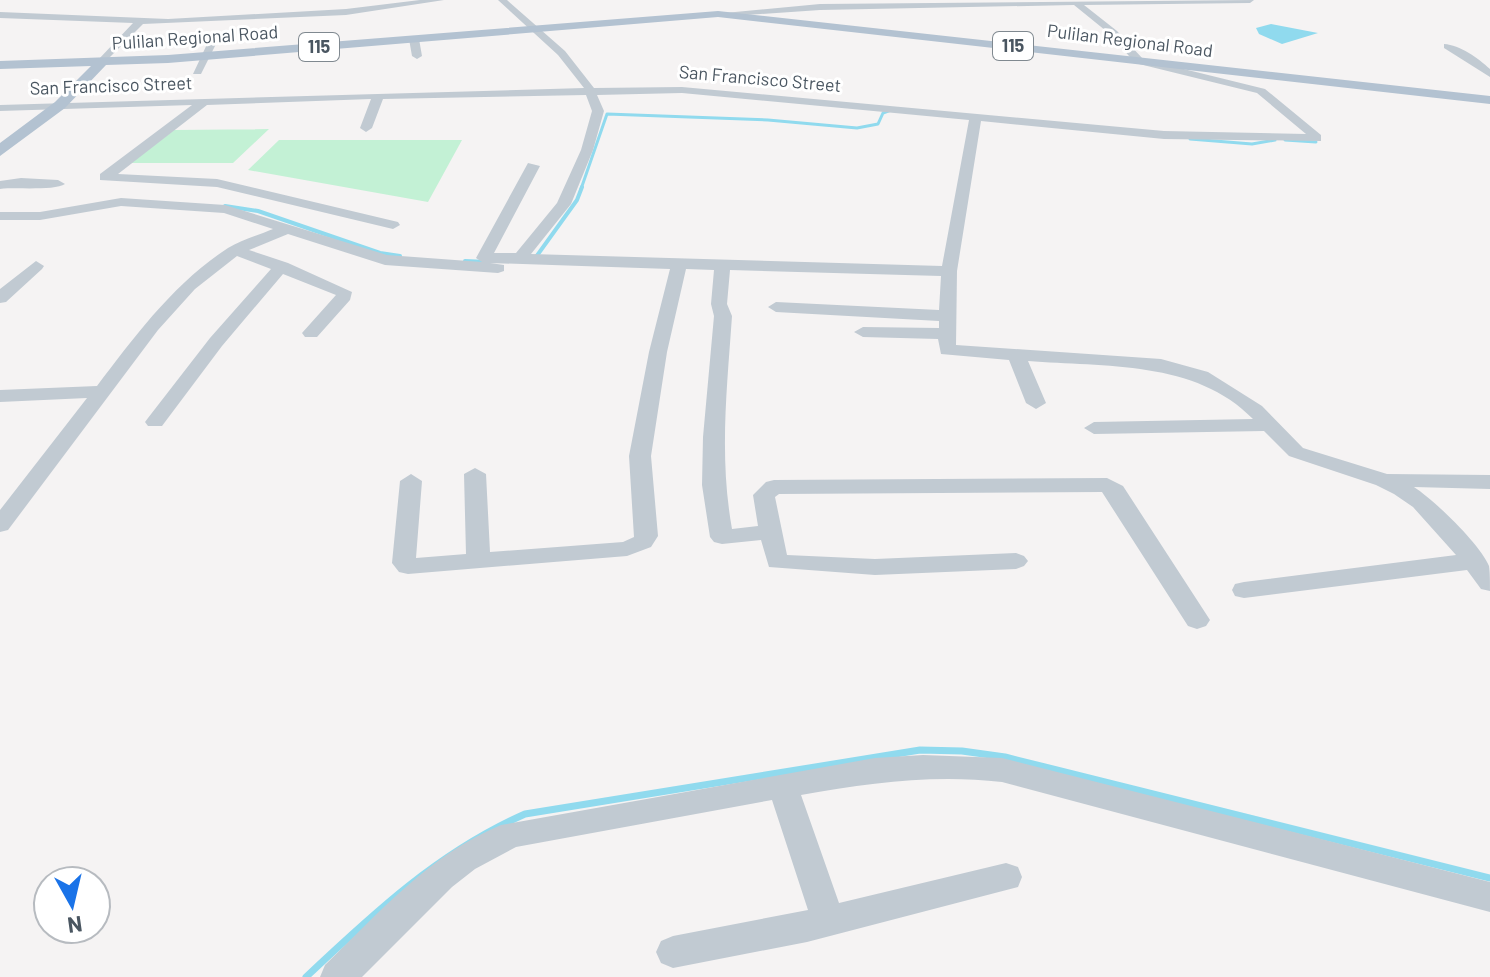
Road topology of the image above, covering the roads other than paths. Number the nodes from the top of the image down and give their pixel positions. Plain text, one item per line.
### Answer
1 (440, 0) edge
2 (502, 0) edge
3 (747, 0) edge
4 (1229, 0) edge
5 (1250, 0) edge
6 (1099, 1) edge
7 (994, 2) edge
8 (1067, 2) edge
9 (758, 11) junction
10 (718, 14) junction
11 (0, 15) edge
12 (140, 21) junction
13 (535, 29) junction
14 (414, 39) junction
15 (212, 42) dead end
16 (1447, 46) dead end
17 (1461, 53) junction
18 (1484, 54) dead end
19 (204, 56) junction
20 (417, 56) dead end
21 (1139, 61) junction
22 (102, 62) junction
23 (0, 65) edge
24 (197, 72) dead end
25 (1487, 78) edge
26 (591, 90) junction
27 (378, 96) junction
28 (1490, 100) edge
29 (205, 101) junction
30 (60, 105) junction
31 (0, 108) edge
32 (976, 116) junction
33 (366, 128) dead end
34 (0, 151) edge
35 (533, 166) dead end
36 (58, 184) dead end
37 (0, 185) edge
38 (0, 216) edge
39 (393, 225) dead end
40 (287, 229) junction
41 (235, 250) junction
42 (522, 255) junction
43 (546, 261) junction
44 (36, 266) dead end
45 (282, 266) junction
46 (679, 266) junction
47 (722, 266) junction
48 (949, 271) junction
49 (0, 298) edge
50 (776, 307) dead end
51 (863, 332) dead end
52 (311, 333) dead end
53 (948, 334) junction
54 (1016, 354) junction
55 (105, 391) junction
56 (0, 396) edge
57 (1036, 403) dead end
58 (155, 422) dead end
59 (1269, 425) junction
60 (1094, 428) dead end
61 (475, 474) dead end
62 (1384, 480) junction
63 (411, 481) dead end
64 (1490, 482) edge
65 (0, 525) edge
66 (771, 532) junction
67 (478, 559) junction
68 (1016, 561) dead end
69 (1473, 561) junction
70 (1490, 583) edge
71 (1244, 590) dead end
72 (1197, 620) dead end
73 (783, 786) junction
74 (1006, 877) dead end
75 (1490, 897) edge
76 (828, 921) junction
77 (673, 952) dead end
78 (338, 977) edge

1 - 12 street
2 - 13 street
3 - 9 street
4 - 5 street
4 - 6 street
6 - 8 street
7 - 8 street
7 - 9 street
8 - 21 street
9 - 10 street
10 - 13 main road, Pulilan Regional Road / 115
10 - 21 main road, Pulilan Regional Road / 115
11 - 12 street
12 - 22 street
13 - 14 main road, Pulilan Regional Road / 115
13 - 26 street
14 - 19 main road, Pulilan Regional Road / 115
14 - 20 street
15 - 19 street
16 - 17 street
17 - 18 street
17 - 25 street
19 - 22 main road, Pulilan Regional Road / 115
19 - 24 street
21 - 28 main road, Pulilan Regional Road / 115
21 - 32 street, San Francisco Street
22 - 23 main road, Pulilan Regional Road / 115
22 - 30 main road
26 - 27 street, San Francisco Street
26 - 32 street, San Francisco Street
26 - 42 street
27 - 29 street, San Francisco Street
27 - 33 street
29 - 30 street, San Francisco Street
29 - 39 street
30 - 31 street, San Francisco Street
30 - 34 main road
32 - 48 street
35 - 42 street
36 - 37 street
38 - 40 street
40 - 41 street
40 - 43 street
41 - 45 street
41 - 55 street
42 - 43 street
43 - 46 street
44 - 49 street
45 - 52 street
45 - 58 street
46 - 47 street
46 - 67 street
47 - 48 street
47 - 66 street
48 - 53 street
50 - 53 street
51 - 53 street
53 - 54 street
54 - 57 street
54 - 59 street
55 - 56 street
55 - 65 street
59 - 60 street
59 - 62 street
61 - 67 street
62 - 64 street
62 - 69 street
63 - 67 street
66 - 68 street
66 - 72 street
69 - 70 street
69 - 71 street
73 - 75 street
73 - 76 street
73 - 78 street
74 - 76 street
76 - 77 street

